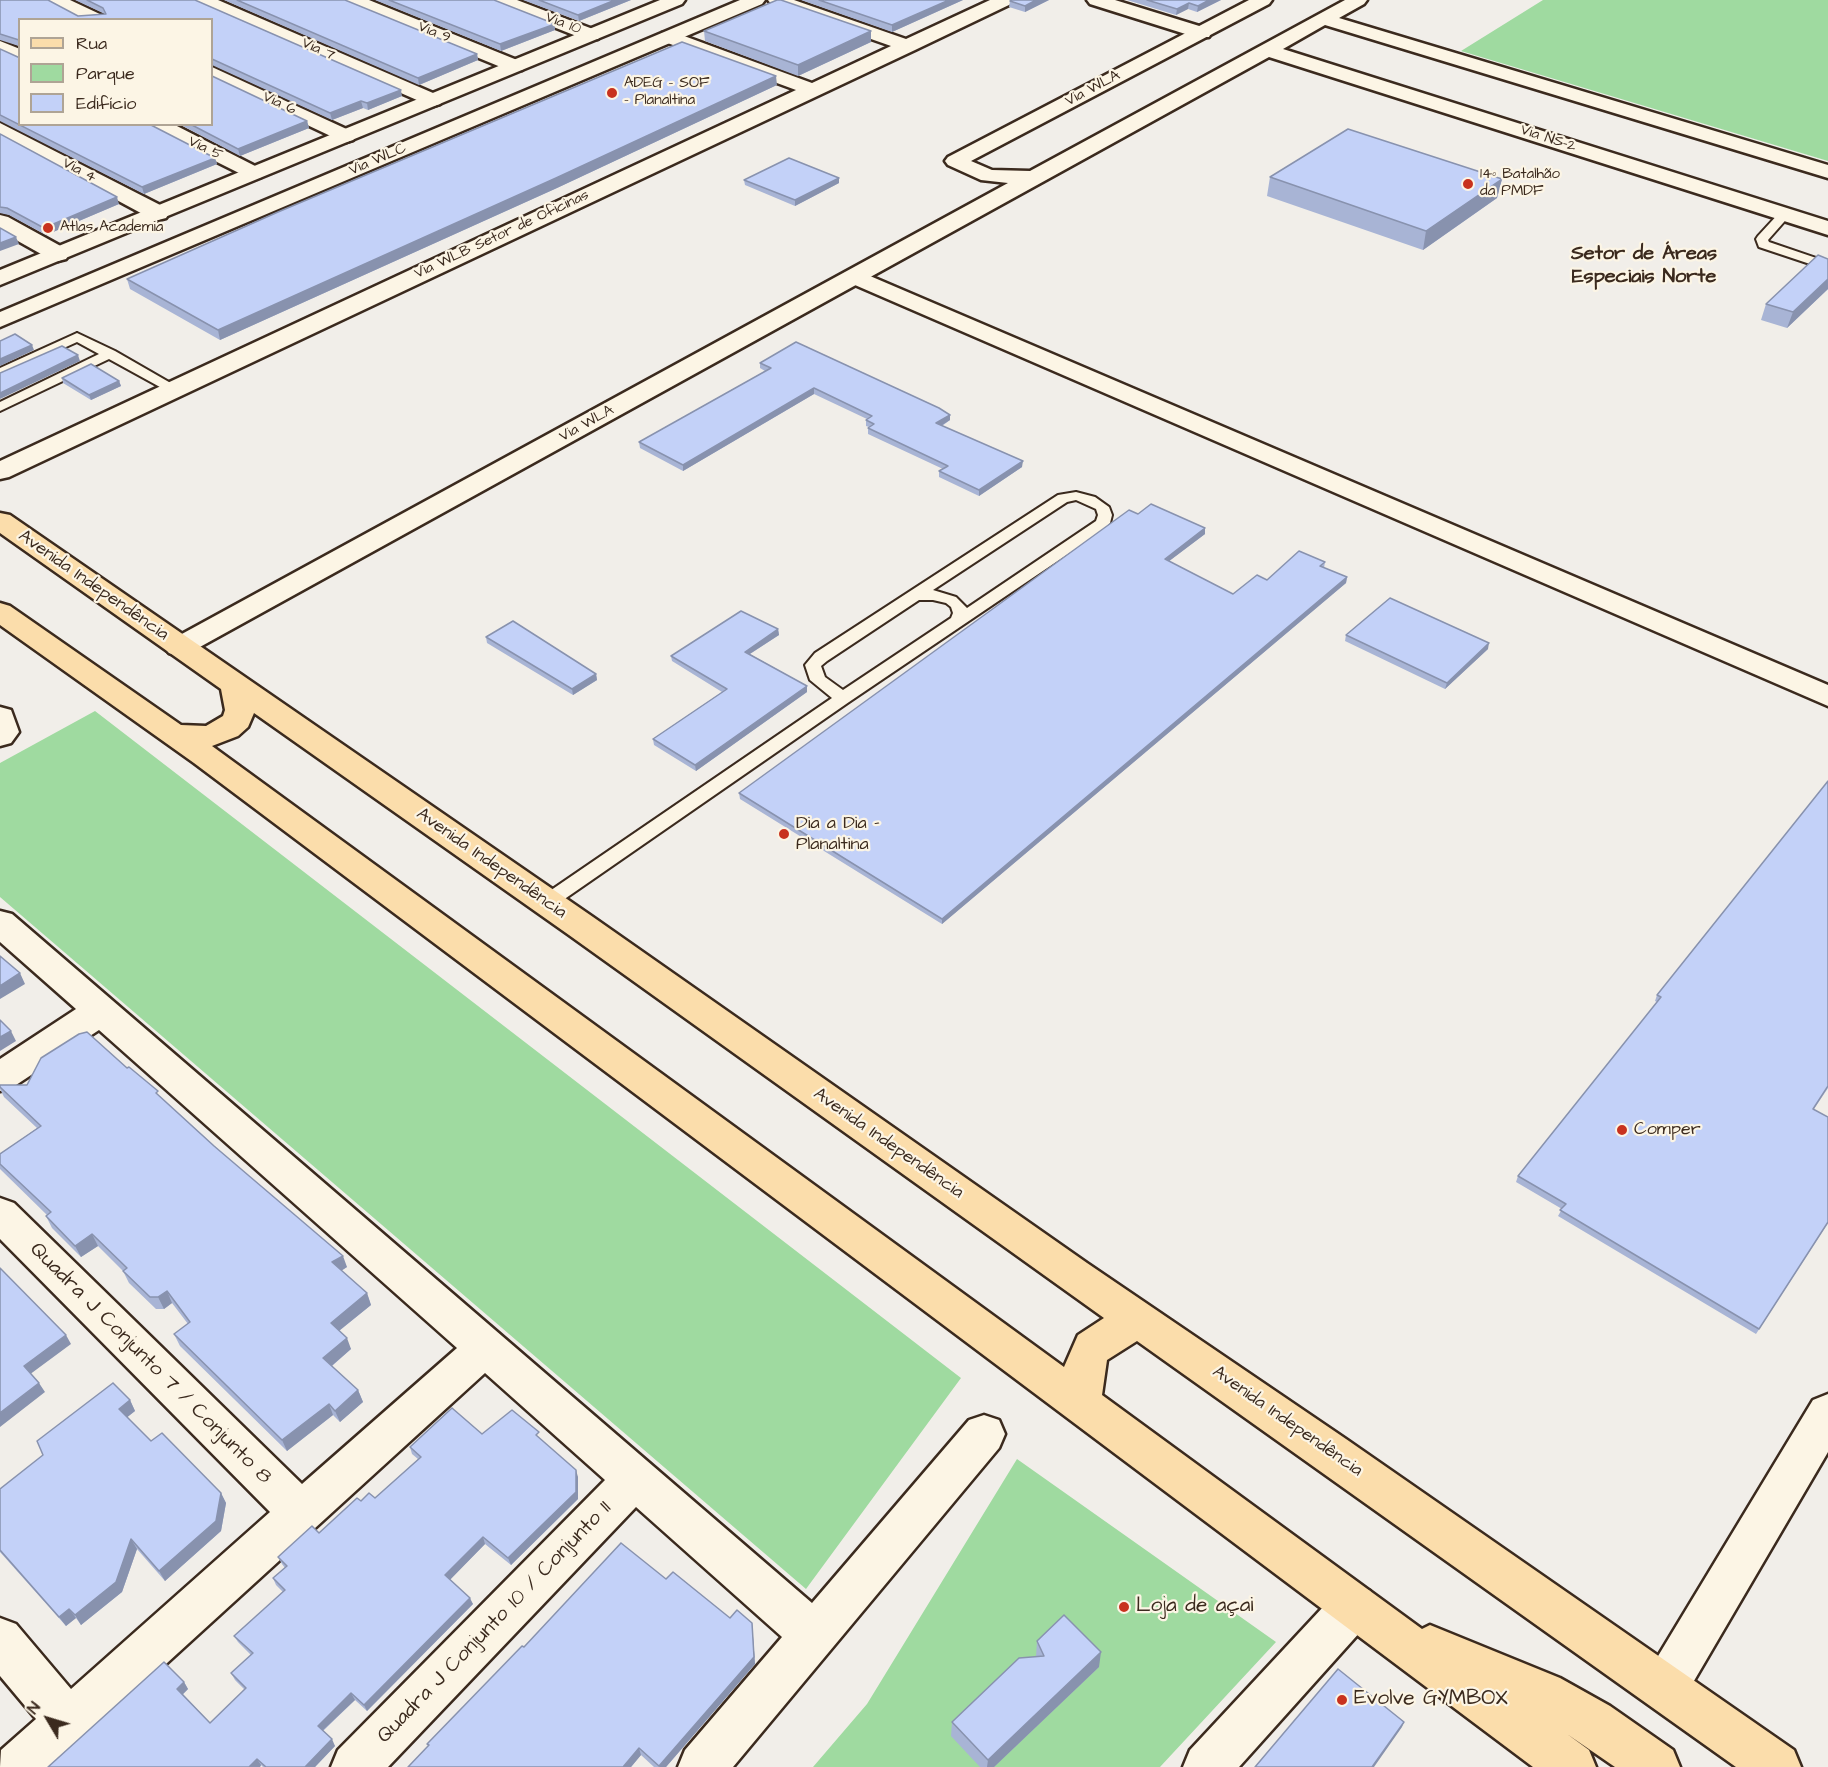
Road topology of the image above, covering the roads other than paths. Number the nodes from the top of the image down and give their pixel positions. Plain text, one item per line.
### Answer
1 (56, 0) edge
2 (203, 0) edge
3 (353, 0) edge
4 (501, 0) edge
5 (756, 0) edge
6 (777, 0) edge
7 (1005, 0) edge
8 (1096, 0) edge
9 (1263, 0) edge
10 (1358, 0) edge
11 (665, 1) edge
12 (93, 18) edge
13 (1324, 19) junction
14 (1202, 33) junction
15 (591, 35) junction
16 (669, 37) junction
17 (908, 46) junction
18 (0, 47) edge
19 (1268, 50) junction
20 (548, 52) junction
21 (18, 56) edge
22 (1451, 57) junction
23 (1356, 62) junction
24 (515, 66) junction
25 (592, 69) junction
26 (213, 73) edge
27 (813, 90) junction
28 (433, 100) junction
29 (160, 126) edge
30 (0, 129) edge
31 (346, 136) junction
32 (1828, 172) edge
33 (254, 173) junction
34 (988, 176) junction
35 (1037, 178) junction
36 (996, 201) junction
37 (158, 213) junction
38 (1785, 214) junction
39 (0, 222) edge
40 (1828, 228) edge
41 (58, 254) junction
42 (1828, 267) edge
43 (856, 277) junction
44 (0, 278) edge
45 (0, 320) edge
46 (110, 354) junction
47 (0, 373) edge
48 (174, 389) junction
49 (0, 407) edge
50 (0, 471) edge
51 (0, 520) edge
52 (914, 596) junction
53 (0, 612) edge
54 (959, 619) junction
55 (178, 647) junction
56 (235, 686) junction
57 (1828, 696) edge
58 (843, 698) junction
59 (0, 717) edge
60 (298, 730) junction
61 (172, 733) junction
62 (0, 736) edge
63 (230, 775) junction
64 (547, 902) junction
65 (0, 923) edge
66 (100, 1011) junction
67 (0, 1077) edge
68 (0, 1214) edge
69 (1139, 1319) junction
70 (485, 1348) junction
71 (1081, 1402) junction
72 (1828, 1413) edge
73 (984, 1434) dead end
74 (635, 1479) junction
75 (301, 1513) junction
76 (1370, 1618) junction
77 (814, 1635) junction
78 (0, 1640) edge
79 (1665, 1687) junction
80 (68, 1722) junction
81 (18, 1767) edge
82 (355, 1767) edge
83 (702, 1767) edge
84 (1207, 1767) edge
85 (1572, 1767) edge
86 (1656, 1767) edge
87 (1777, 1767) edge

1 - 12 street
2 - 28 street, Via 7
3 - 24 street, Via 9
4 - 15 street, Via 10
5 - 16 street, Via WLC
6 - 17 street
7 - 17 street, Via WLB Setor de Oficinas
8 - 14 street
9 - 14 street, Via WLA
10 - 13 street, Via WLA
11 - 15 street, Via WLC
13 - 19 street, Via WLA
13 - 22 street
14 - 34 street, Via WLA
15 - 20 street, Via WLC
16 - 25 street, Via WLC
16 - 27 street
17 - 27 street, Via WLB Setor de Oficinas
18 - 21 street
19 - 23 street, Via NS-2
19 - 35 street, Via WLA
20 - 24 street, Via WLC
20 - 25 street
22 - 23 street
22 - 32 street
23 - 38 street, Via NS-2
24 - 28 street, Via WLC
25 - 45 street, Via WLC
26 - 31 street, Via 6
27 - 48 street, Via WLB Setor de Oficinas
28 - 31 street, Via WLC
29 - 33 street, Via 5
30 - 37 street, Via 4
31 - 33 street, Via WLC
33 - 37 street, Via WLC
34 - 35 street, Via WLA
34 - 36 street
35 - 36 street, Via WLA
36 - 43 street, Via WLA
37 - 41 street, Via WLC
38 - 40 street, Via NS-2
38 - 42 lane
39 - 41 street
41 - 44 street, Via WLC
43 - 55 street, Via WLA
43 - 57 street
46 - 47 lane
46 - 48 lane
46 - 49 lane
48 - 50 street, Via WLB Setor de Oficinas
51 - 55 main road, Avenida Independência
52 - 54 lane
52 - 54 lane
52 - 58 lane
53 - 61 main road
54 - 58 lane
55 - 56 main road, Avenida Independência
56 - 60 main road, Avenida Independência
56 - 61 main road
58 - 64 lane
59 - 62 street
60 - 63 main road
60 - 64 main road, Avenida Independência
61 - 63 main road
63 - 71 main road
64 - 69 main road, Avenida Independência
65 - 66 street
66 - 67 street
66 - 70 street
68 - 75 street, Quadra J Conjunto 7 / Conjunto 8
69 - 71 main road
69 - 79 main road, Avenida Independência
70 - 74 street
70 - 75 street
71 - 76 main road
72 - 79 street
73 - 77 street
74 - 77 street
74 - 82 street, Quadra J Conjunto 10 / Conjunto 11
75 - 80 street
76 - 84 street
76 - 85 main road
76 - 86 main road
77 - 83 street
78 - 80 street
79 - 87 main road, Avenida Independência
80 - 81 street

